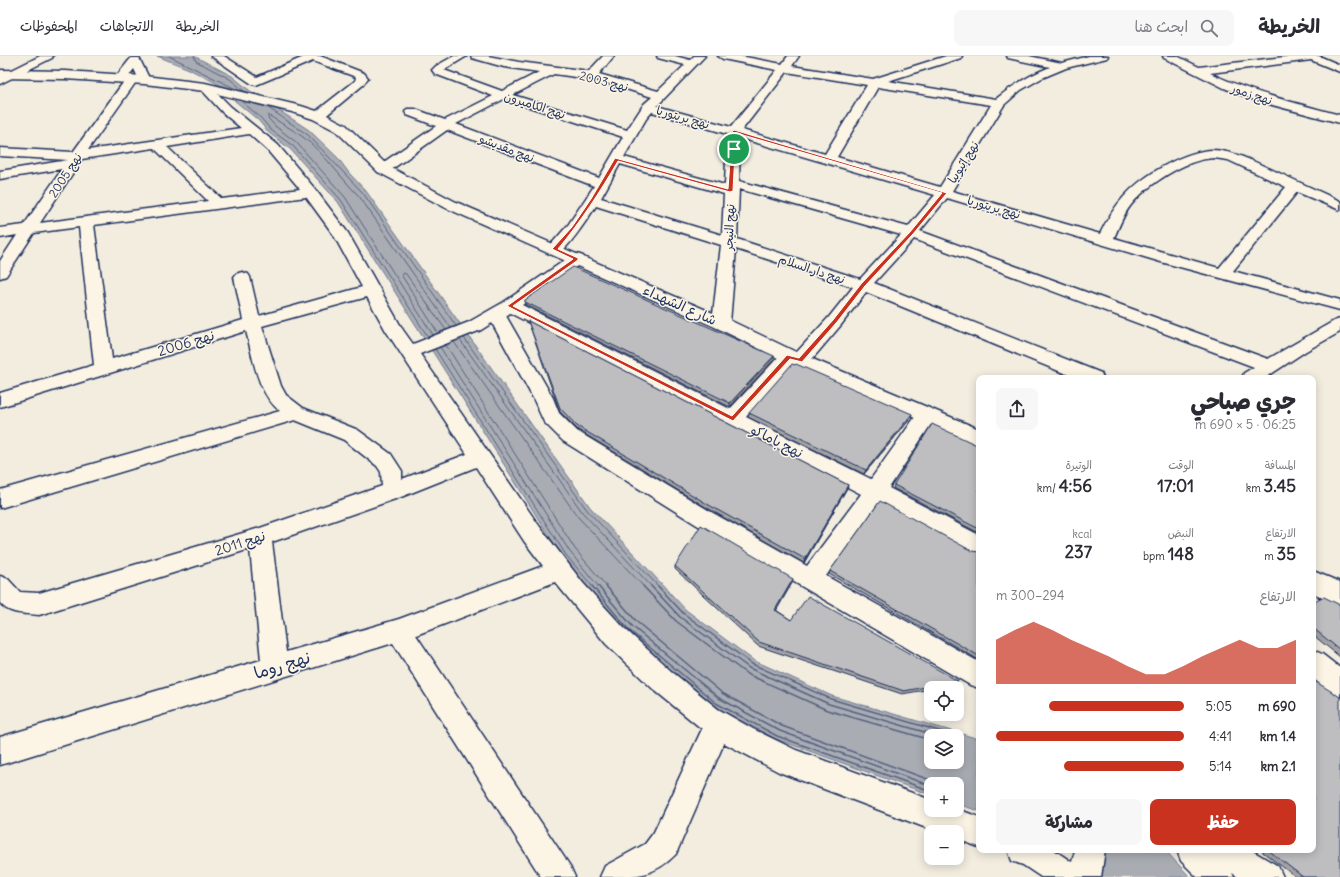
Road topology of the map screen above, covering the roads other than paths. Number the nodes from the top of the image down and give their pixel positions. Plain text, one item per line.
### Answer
1 (48, 56) edge
2 (216, 56) edge
3 (462, 56) edge
4 (476, 56) edge
5 (609, 56) edge
6 (662, 56) edge
7 (723, 56) edge
8 (794, 56) edge
9 (957, 56) edge
10 (1012, 56) edge
11 (1104, 56) edge
12 (1168, 56) edge
13 (314, 57) edge
14 (1311, 57) edge
15 (134, 58) edge
16 (696, 60) edge
17 (1062, 66) junction
18 (784, 68) junction
19 (1340, 69) edge
20 (550, 71) junction
21 (1197, 71) junction
22 (14, 73) junction
23 (0, 74) edge
24 (592, 75) junction
25 (132, 79) junction
26 (0, 80) edge
27 (875, 82) junction
28 (206, 87) junction
29 (502, 95) junction
30 (661, 96) junction
31 (999, 103) junction
32 (648, 107) junction
33 (411, 112) dead end
34 (318, 116) junction
35 (1340, 118) edge
36 (445, 125) junction
37 (252, 130) junction
38 (734, 132) junction
39 (629, 135) junction
40 (158, 145) junction
41 (0, 152) edge
42 (617, 159) junction
43 (829, 159) junction
44 (75, 160) junction
45 (383, 169) junction
46 (0, 175) edge
47 (603, 184) junction
48 (1295, 185) junction
49 (731, 187) junction
50 (310, 192) junction
51 (944, 193) junction
52 (593, 200) junction
53 (218, 203) junction
54 (1340, 206) edge
55 (86, 222) junction
56 (30, 229) junction
57 (0, 233) edge
58 (911, 233) junction
59 (1105, 240) junction
60 (729, 242) junction
61 (554, 249) junction
62 (577, 259) junction
63 (0, 273) edge
64 (1222, 274) junction
65 (242, 277) dead end
66 (863, 285) junction
67 (372, 290) junction
68 (1340, 305) edge
69 (503, 310) junction
70 (252, 323) junction
71 (721, 323) junction
72 (1340, 325) edge
73 (414, 350) junction
74 (794, 358) junction
75 (1269, 366) junction
76 (104, 367) junction
77 (1087, 375) edge
78 (1256, 375) edge
79 (0, 400) edge
80 (296, 413) junction
81 (927, 415) junction
82 (733, 419) junction
83 (976, 437) edge
84 (481, 457) junction
85 (393, 491) junction
86 (875, 491) junction
87 (0, 499) edge
88 (260, 537) junction
89 (976, 544) edge
90 (560, 570) junction
91 (810, 580) junction
92 (1316, 584) edge
93 (0, 586) edge
94 (1340, 594) edge
95 (399, 630) junction
96 (1316, 665) edge
97 (276, 667) junction
98 (976, 674) edge
99 (1340, 686) edge
100 (718, 724) junction
101 (0, 751) edge
102 (976, 831) edge
103 (1030, 853) edge
104 (1195, 853) edge
105 (1228, 853) edge
106 (1083, 867) edge
107 (559, 877) edge
108 (616, 877) edge
109 (1218, 877) edge
110 (1267, 877) edge

1 - 22 street
2 - 13 street
3 - 29 street, نهج الكاميرون
4 - 20 street, نهج 2003
5 - 24 street
6 - 16 street
7 - 18 street
8 - 18 street
9 - 27 street
10 - 17 street
11 - 17 street, نهج إثيوبيا
12 - 21 street, نهج زمور
13 - 34 street
14 - 19 street
14 - 21 street
15 - 25 street, نهج 2005
15 - 25 street
16 - 30 street
17 - 31 street, نهج إثيوبيا
18 - 27 street
18 - 38 street
20 - 24 street, نهج 2003
20 - 29 street
21 - 35 street, نهج زمور
22 - 23 main road, شارع الشهداء
22 - 25 main road, شارع الشهداء
22 - 26 street
24 - 30 street, نهج 2003
25 - 28 main road, شارع الشهداء
25 - 44 street, نهج 2005
27 - 31 street
27 - 43 street
28 - 34 main road, شارع الشهداء
28 - 37 street
29 - 36 street
29 - 39 street, نهج الكاميرون
30 - 32 street
31 - 51 street, نهج إثيوبيا
32 - 38 street, نهج بريتوريا
32 - 39 street
33 - 36 street, نهج مقديشو
34 - 45 main road, شارع الشهداء
36 - 45 street
36 - 47 street, نهج مقديشو
37 - 40 street
37 - 50 street
38 - 43 street, نهج بريتوريا
38 - 49 street, نهج النيجر
39 - 42 street
40 - 44 street
40 - 53 street
41 - 44 street
42 - 47 street
42 - 49 street
43 - 51 street, نهج بريتوريا
44 - 46 street
44 - 56 street, نهج 2005
45 - 61 main road, شارع الشهداء
47 - 52 street
48 - 54 street
48 - 59 street
48 - 64 street
49 - 58 street
49 - 60 street, نهج النيجر
50 - 53 street
50 - 67 street
51 - 58 street, نهج إثيوبيا
51 - 59 street, نهج بريتوريا
52 - 60 street, نهج دار السلام
52 - 61 street
53 - 55 street
55 - 56 street
55 - 76 street
56 - 57 street
56 - 63 street, نهج 2005
58 - 66 street, نهج إثيوبيا
58 - 75 street
59 - 64 street, نهج بريتوريا
60 - 66 street, نهج دار السلام
60 - 71 street, نهج النيجر
61 - 62 main road, شارع الشهداء
62 - 69 street
62 - 71 main road, شارع الشهداء
64 - 68 street, نهج بريتوريا
65 - 70 street
66 - 74 street, نهج إثيوبيا
66 - 77 street, نهج دار السلام
67 - 70 street, نهج 2006
67 - 73 street
69 - 73 street
69 - 82 street, نهج باماكو
69 - 91 street
70 - 76 street, نهج 2006
70 - 80 street
71 - 74 main road, شارع الشهداء
72 - 75 street
73 - 84 street
74 - 81 main road, شارع الشهداء
74 - 82 street, نهج إثيوبيا
75 - 78 street
76 - 79 street, نهج 2006
80 - 85 street
80 - 87 street
81 - 83 main road, شارع الشهداء
81 - 86 street
82 - 86 street, نهج باماكو
84 - 85 street, نهج 2011
84 - 90 street
85 - 88 street, نهج 2011
86 - 89 street, نهج باماكو
86 - 91 street
88 - 93 street, نهج 2011
88 - 97 street
90 - 95 street, نهج روما
90 - 100 street
91 - 98 street
92 - 94 main road
95 - 97 street, نهج روما
95 - 107 street
96 - 99 street
97 - 101 street, نهج روما
100 - 102 street
100 - 108 street
103 - 106 street
104 - 109 street
105 - 110 street

